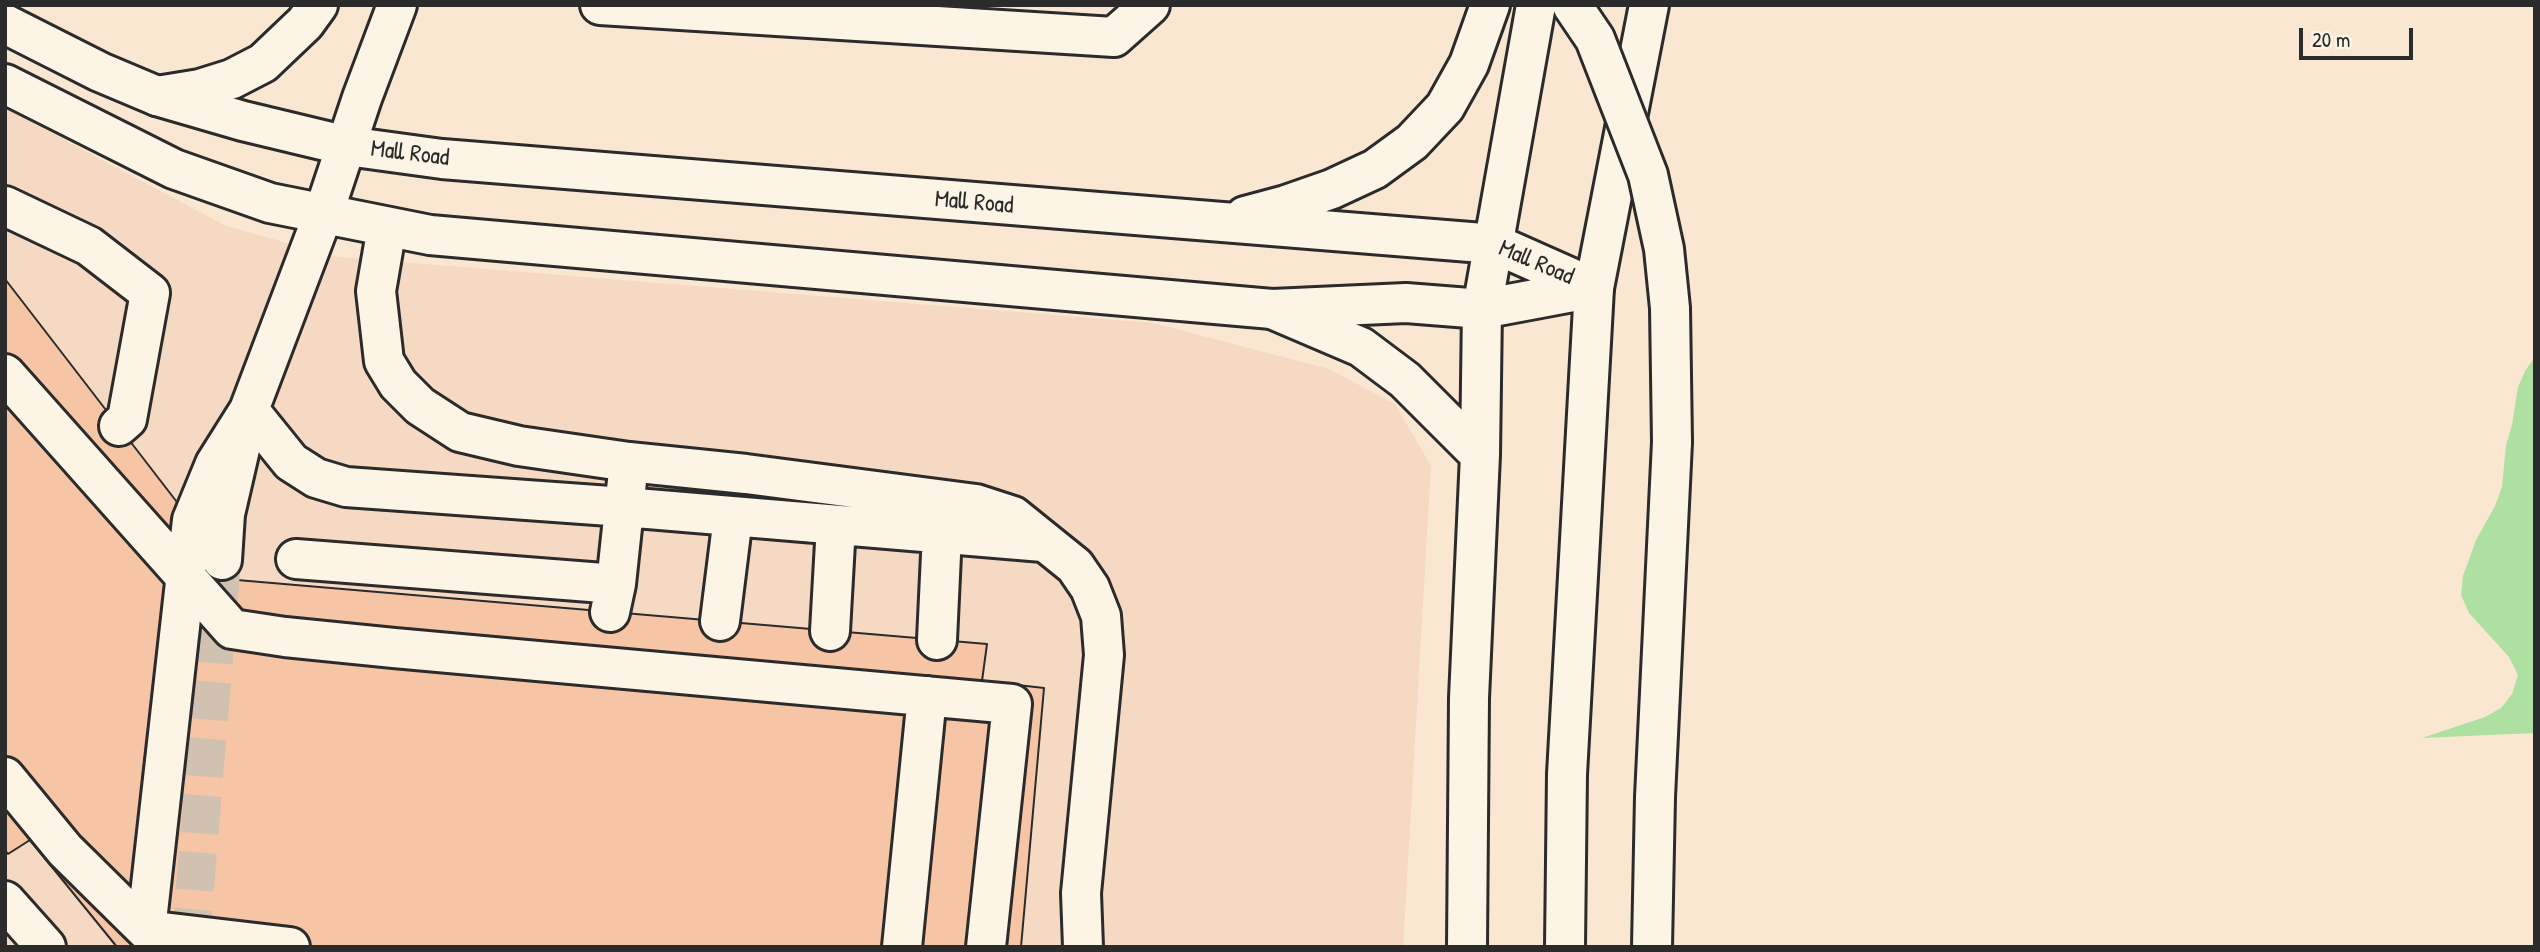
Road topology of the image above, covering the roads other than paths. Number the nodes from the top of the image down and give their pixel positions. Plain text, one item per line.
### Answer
1 (318, 5) edge
2 (397, 5) edge
3 (600, 5) edge
4 (1150, 5) edge
5 (1490, 5) edge
6 (1536, 5) edge
7 (1572, 5) edge
8 (1649, 5) edge
9 (1069, 20) edge
10 (5, 24) edge
11 (5, 84) edge
12 (157, 96) junction
13 (348, 146) junction
14 (5, 205) edge
15 (323, 215) junction
16 (1216, 223) junction
17 (387, 227) junction
18 (1494, 244) junction
19 (1594, 288) junction
20 (1272, 309) junction
21 (1482, 309) junction
22 (5, 374) edge
23 (249, 410) junction
24 (119, 426) dead end
25 (1480, 455) junction
26 (629, 462) junction
27 (624, 507) junction
28 (733, 516) junction
29 (836, 525) junction
30 (942, 533) junction
31 (1049, 542) junction
32 (296, 559) dead end
33 (222, 560) tunnel mouth
34 (720, 621) dead end
35 (830, 631) dead end
36 (937, 640) dead end
37 (927, 696) junction
38 (5, 777) edge
39 (5, 901) edge
40 (146, 930) junction
41 (46, 947) edge
42 (290, 947) edge
43 (902, 947) edge
44 (986, 947) edge
45 (1083, 947) edge
46 (1467, 947) edge
47 (1564, 947) edge
48 (1652, 947) edge

1 - 12 main road
2 - 13 main road
3 - 9 main road
4 - 9 main road
5 - 16 main road
6 - 18 main road
7 - 48 main road, bridge
8 - 19 main road
10 - 12 main road, Mall Road
11 - 15 main road, Mall Road
12 - 13 main road, Mall Road
13 - 15 main road
13 - 16 main road, Mall Road
14 - 24 main road
15 - 17 main road, Mall Road
15 - 23 main road
16 - 18 main road, Mall Road
17 - 20 main road, Mall Road
17 - 26 main road
18 - 19 main road, Mall Road
18 - 21 main road
19 - 21 main road, Mall Road
19 - 47 main road
20 - 21 main road, Mall Road
20 - 25 main road
21 - 25 main road
22 - 37 main road
23 - 27 main road
23 - 33 main road
23 - 40 main road
25 - 46 main road
26 - 27 main road
26 - 31 main road
27 - 28 main road
27 - 32 main road
28 - 29 main road
28 - 34 main road
29 - 30 main road
29 - 35 main road
30 - 31 main road
30 - 36 main road
31 - 45 main road
37 - 43 main road
37 - 44 main road
38 - 40 main road
39 - 41 main road
40 - 42 main road

